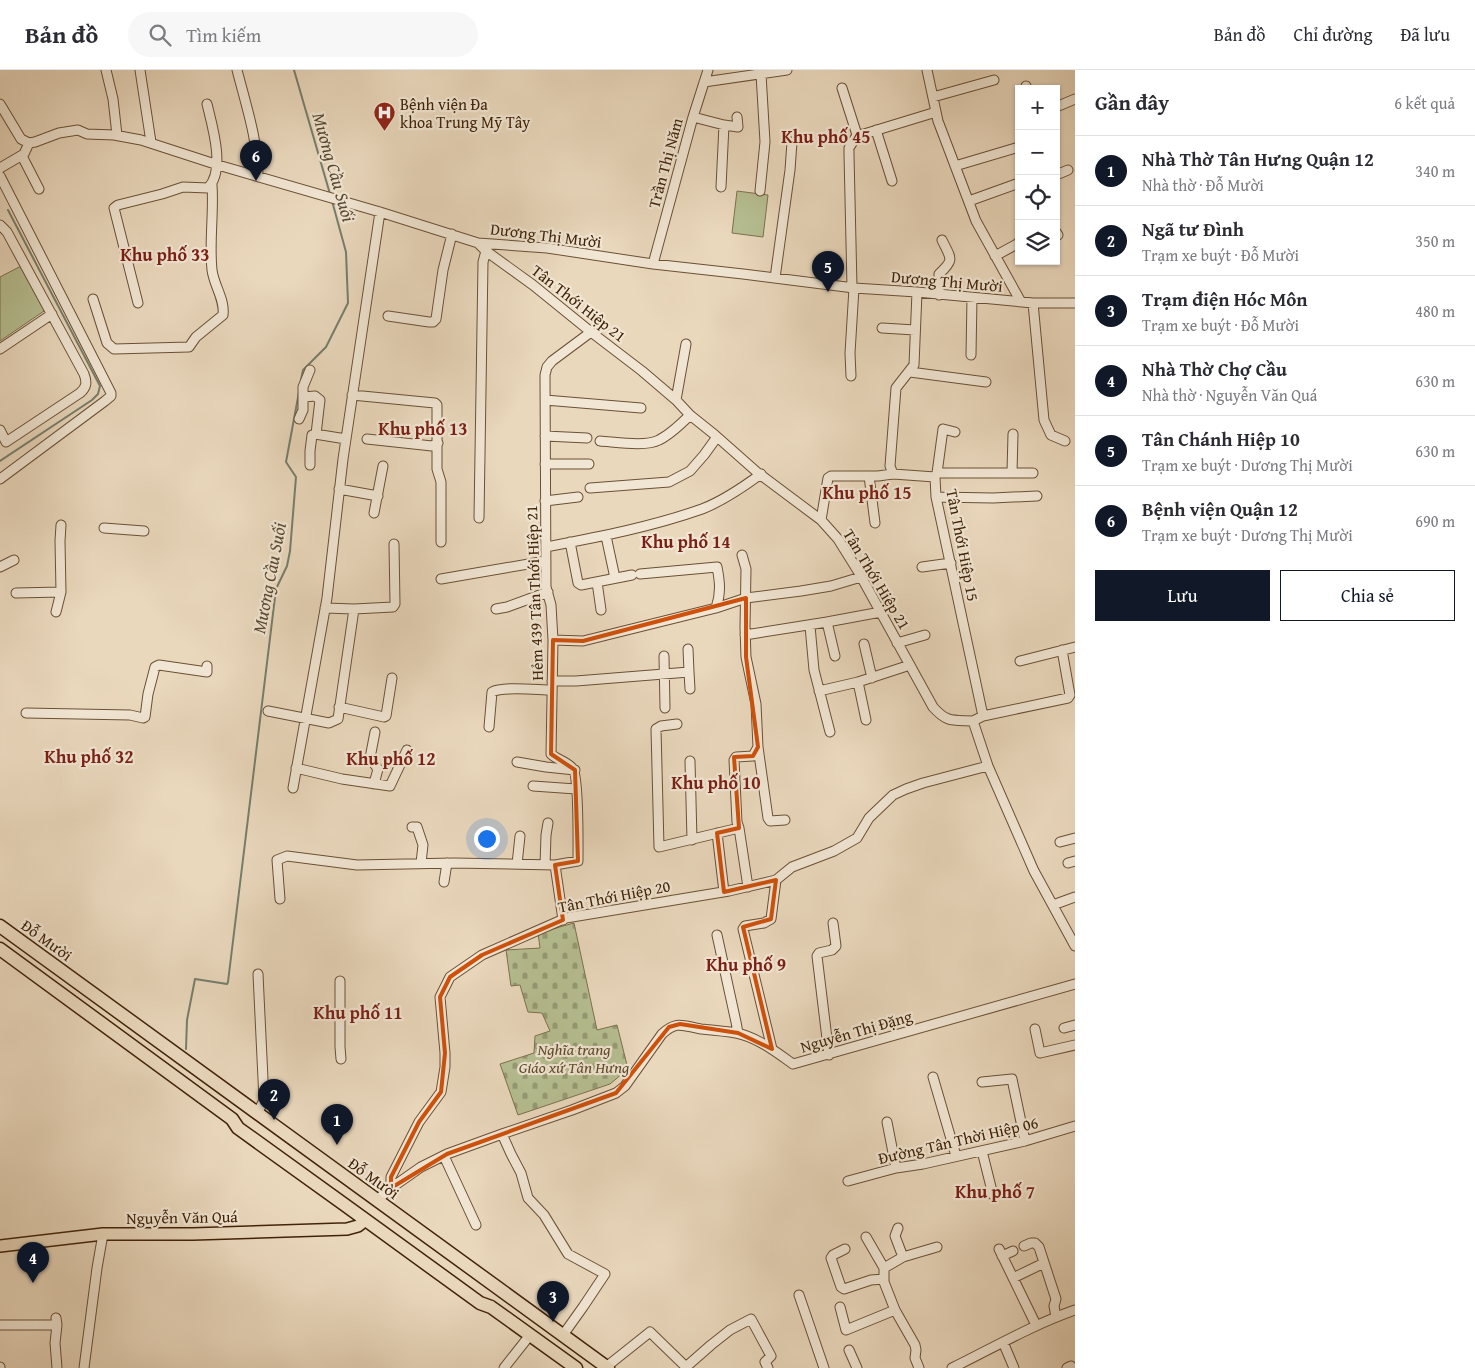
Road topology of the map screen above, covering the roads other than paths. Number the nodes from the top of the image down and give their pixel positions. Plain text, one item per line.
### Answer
1 (106, 70) edge
2 (140, 70) edge
3 (237, 70) edge
4 (708, 70) edge
5 (787, 70) edge
6 (927, 70) edge
7 (762, 74) junction
8 (994, 80) dead end
9 (704, 82) junction
10 (842, 88) dead end
11 (933, 97) junction
12 (1075, 99) edge
13 (0, 104) edge
14 (207, 104) dead end
15 (1060, 105) edge
16 (936, 112) junction
17 (693, 117) junction
18 (737, 118) dead end
19 (724, 125) junction
20 (876, 130) junction
21 (117, 135) junction
22 (857, 135) junction
23 (151, 142) junction
24 (792, 142) dead end
25 (29, 143) junction
26 (1015, 148) edge
27 (22, 156) junction
28 (218, 165) junction
29 (955, 166) junction
30 (0, 168) edge
31 (1068, 170) dead end
32 (1060, 173) edge
33 (0, 176) edge
34 (258, 176) junction
35 (892, 181) dead end
36 (1015, 184) edge
37 (212, 185) junction
38 (721, 187) dead end
39 (39, 190) dead end
40 (760, 191) dead end
41 (969, 201) junction
42 (380, 212) junction
43 (1, 226) edge
44 (452, 234) junction
45 (942, 240) dead end
46 (478, 243) junction
47 (1015, 244) edge
48 (486, 251) junction
49 (995, 256) junction
50 (653, 264) junction
51 (775, 278) junction
52 (853, 288) junction
53 (917, 292) junction
54 (939, 295) junction
55 (972, 298) junction
56 (93, 299) dead end
57 (1021, 302) junction
58 (138, 303) dead end
59 (1033, 303) junction
60 (1075, 303) edge
61 (52, 314) junction
62 (388, 316) dead end
63 (882, 328) dead end
64 (916, 330) junction
65 (591, 332) junction
66 (686, 344) dead end
67 (0, 349) edge
68 (971, 355) dead end
69 (310, 370) dead end
70 (910, 372) junction
71 (850, 376) dead end
72 (986, 382) dead end
73 (352, 395) junction
74 (304, 397) junction
75 (545, 400) junction
76 (676, 400) junction
77 (641, 408) dead end
78 (690, 415) junction
79 (299, 419) dead end
80 (0, 430) edge
81 (955, 432) dead end
82 (316, 434) junction
83 (1013, 434) dead end
84 (545, 436) junction
85 (23, 437) dead end
86 (717, 437) junction
87 (587, 438) dead end
88 (346, 439) junction
89 (367, 440) dead end
90 (600, 441) dead end
91 (1065, 441) dead end
92 (438, 443) junction
93 (0, 448) edge
94 (310, 464) dead end
95 (545, 464) junction
96 (589, 464) dead end
97 (384, 466) dead end
98 (1012, 472) junction
99 (1032, 472) dead end
100 (761, 474) junction
101 (893, 474) junction
102 (936, 475) junction
103 (869, 476) junction
104 (0, 479) edge
105 (590, 488) dead end
106 (339, 489) junction
107 (378, 496) junction
108 (1037, 496) dead end
109 (578, 497) dead end
110 (936, 497) junction
111 (545, 501) junction
112 (374, 513) dead end
113 (479, 518) dead end
114 (821, 520) junction
115 (875, 523) dead end
116 (61, 525) dead end
117 (104, 528) dead end
118 (144, 531) dead end
119 (606, 536) junction
120 (441, 542) dead end
121 (570, 542) junction
122 (394, 544) dead end
123 (546, 547) junction
124 (742, 554) dead end
125 (14, 560) dead end
126 (546, 561) junction
127 (951, 563) junction
128 (0, 567) edge
129 (922, 567) dead end
130 (861, 577) junction
131 (615, 578) junction
132 (441, 579) dead end
133 (597, 582) junction
134 (61, 592) junction
135 (548, 592) junction
136 (16, 593) dead end
137 (746, 598) junction
138 (325, 608) junction
139 (716, 608) junction
140 (354, 609) junction
141 (496, 609) dead end
142 (601, 610) dead end
143 (56, 612) dead end
144 (881, 612) junction
145 (827, 622) junction
146 (810, 626) junction
147 (745, 635) junction
148 (925, 635) dead end
149 (553, 640) junction
150 (897, 642) junction
151 (864, 644) dead end
152 (1075, 647) edge
153 (688, 649) dead end
154 (1062, 650) junction
155 (664, 656) dead end
156 (836, 656) dead end
157 (1020, 661) dead end
158 (910, 665) junction
159 (207, 666) dead end
160 (689, 672) junction
161 (664, 674) junction
162 (392, 678) dead end
163 (872, 678) junction
164 (552, 680) junction
165 (858, 682) junction
166 (690, 689) dead end
167 (552, 690) junction
168 (819, 691) junction
169 (1072, 696) edge
170 (339, 707) junction
171 (665, 708) dead end
172 (268, 711) dead end
173 (26, 713) dead end
174 (983, 716) junction
175 (305, 719) junction
176 (866, 720) dead end
177 (973, 721) junction
178 (677, 724) dead end
179 (489, 727) dead end
180 (375, 732) dead end
181 (830, 732) dead end
182 (758, 746) junction
183 (407, 750) dead end
184 (690, 761) dead end
185 (518, 762) dead end
186 (988, 766) junction
187 (296, 768) junction
188 (574, 770) junction
189 (374, 784) junction
190 (533, 786) dead end
191 (293, 788) dead end
192 (576, 789) junction
193 (785, 820) dead end
194 (548, 823) dead end
195 (412, 827) dead end
196 (739, 828) junction
197 (717, 833) junction
198 (520, 836) dead end
199 (1075, 838) edge
200 (692, 840) junction
201 (1060, 842) dead end
202 (447, 863) junction
203 (422, 864) junction
204 (517, 864) junction
205 (545, 865) junction
206 (555, 865) junction
207 (776, 880) junction
208 (444, 882) dead end
209 (748, 886) junction
210 (724, 892) junction
211 (1075, 897) edge
212 (280, 899) dead end
213 (1053, 905) junction
214 (563, 920) junction
215 (833, 923) dead end
216 (0, 926) edge
217 (0, 935) edge
218 (717, 935) dead end
219 (1075, 946) edge
220 (0, 949) edge
221 (0, 957) edge
222 (258, 974) dead end
223 (340, 981) dead end
224 (1075, 984) edge
225 (1075, 1026) edge
226 (1064, 1028) dead end
227 (1035, 1029) dead end
228 (738, 1033) junction
229 (1075, 1045) edge
230 (772, 1049) junction
231 (829, 1054) junction
232 (341, 1059) dead end
233 (933, 1077) dead end
234 (982, 1082) dead end
235 (257, 1114) junction
236 (887, 1122) dead end
237 (1075, 1126) edge
238 (502, 1134) junction
239 (1024, 1141) junction
240 (982, 1151) junction
241 (444, 1156) junction
242 (956, 1156) junction
243 (896, 1168) junction
244 (848, 1181) dead end
245 (391, 1188) junction
246 (993, 1195) dead end
247 (376, 1202) junction
248 (364, 1221) junction
249 (476, 1226) dead end
250 (898, 1228) dead end
251 (103, 1234) junction
252 (866, 1236) dead end
253 (0, 1246) edge
254 (1024, 1246) dead end
255 (937, 1247) dead end
256 (845, 1249) dead end
257 (1013, 1251) dead end
258 (903, 1257) junction
259 (1044, 1263) junction
260 (884, 1268) junction
261 (1013, 1278) junction
262 (884, 1279) junction
263 (799, 1295) dead end
264 (840, 1307) dead end
265 (895, 1310) junction
266 (1075, 1310) edge
267 (1056, 1317) junction
268 (0, 1325) edge
269 (1036, 1325) junction
270 (563, 1335) junction
271 (528, 1338) junction
272 (1003, 1342) junction
273 (849, 1350) dead end
274 (57, 1368) edge
275 (84, 1368) edge
276 (504, 1368) edge
277 (562, 1368) edge
278 (576, 1368) edge
279 (603, 1368) edge
280 (768, 1368) edge
281 (824, 1368) edge
282 (857, 1368) edge
283 (919, 1368) edge
284 (952, 1368) edge
285 (1014, 1368) edge

1 - 21 street
2 - 23 street
3 - 34 street
4 - 9 street, Trần Thị Năm
5 - 7 street
6 - 11 street
7 - 9 street
7 - 40 street
8 - 11 street
9 - 17 street, Trần Thị Năm
10 - 22 street
11 - 16 street
12 - 15 street
13 - 25 street
14 - 28 street
16 - 20 street
16 - 29 street
17 - 19 street
17 - 50 street, Trần Thị Năm
18 - 19 street
19 - 38 street
20 - 22 street
20 - 35 street
21 - 23 street, Dương Thị Mười
21 - 25 street, Dương Thị Mười
22 - 52 street
23 - 28 street, Dương Thị Mười
24 - 51 street
25 - 27 street
26 - 29 street
27 - 30 street
27 - 39 street
28 - 34 street, Dương Thị Mười
28 - 37 street
29 - 41 street
31 - 32 street
33 - 104 street
34 - 42 street, Dương Thị Mười
36 - 41 street
37 - 56 street
37 - 58 street
41 - 49 street
42 - 44 street, Dương Thị Mười
42 - 73 street
43 - 61 street
44 - 46 street, Dương Thị Mười
44 - 62 street
45 - 54 street
46 - 48 street, Tân Thới Hiệp 21
46 - 50 street, Dương Thị Mười
47 - 49 street
48 - 65 street, Tân Thới Hiệp 21
48 - 113 street
49 - 57 street
50 - 51 street, Dương Thị Mười
51 - 52 street, Dương Thị Mười
52 - 53 street, Dương Thị Mười
52 - 71 street
53 - 54 street, Dương Thị Mười
53 - 64 street
54 - 55 street, Dương Thị Mười
55 - 57 street, Dương Thị Mười
55 - 68 street
57 - 59 street, Dương Thị Mười
59 - 60 street, Dương Thị Mười
59 - 91 street
61 - 67 street
61 - 80 street
63 - 64 street
64 - 70 street
65 - 75 street, Hẻm 439 Tân Thới Hiệp 21
65 - 76 street, Tân Thới Hiệp 21
66 - 76 street
69 - 74 street
70 - 72 street
70 - 101 street
73 - 88 street
73 - 92 street
74 - 79 street
74 - 82 street
75 - 77 street
75 - 84 street, Hẻm 439 Tân Thới Hiệp 21
76 - 78 street, Tân Thới Hiệp 21
78 - 86 street, Tân Thới Hiệp 21
78 - 90 street
81 - 102 street
82 - 88 street
82 - 94 street
83 - 98 street
84 - 87 street
84 - 95 street, Hẻm 439 Tân Thới Hiệp 21
85 - 93 street
86 - 100 street, Tân Thới Hiệp 21
86 - 105 street
88 - 106 street
89 - 92 street
92 - 120 street
95 - 96 street
95 - 111 street, Hẻm 439 Tân Thới Hiệp 21
97 - 107 street
98 - 99 street
98 - 102 street
100 - 114 street, Tân Thới Hiệp 21
100 - 119 street
101 - 102 street, Tân Thới Hiệp 15
101 - 103 street, Tân Thới Hiệp 15
102 - 110 street, Tân Thới Hiệp 15
103 - 114 street, Tân Thới Hiệp 15
103 - 115 street
106 - 107 street
106 - 138 street
107 - 112 street
108 - 110 street
109 - 111 street
110 - 127 street, Tân Thới Hiệp 15
111 - 123 street, Hẻm 439 Tân Thới Hiệp 21
114 - 130 street, Tân Thới Hiệp 21
116 - 134 street
117 - 118 street
119 - 121 street
119 - 131 street
121 - 123 street
121 - 133 street
122 - 140 street
123 - 126 street, Hẻm 439 Tân Thới Hiệp 21
124 - 137 street
125 - 128 street
126 - 132 street
126 - 135 street, Hẻm 439 Tân Thới Hiệp 21
127 - 129 street
127 - 174 street, Tân Thới Hiệp 15
130 - 137 street
130 - 144 street, Tân Thới Hiệp 21
131 - 133 street
131 - 139 street
133 - 142 street
134 - 136 street
134 - 143 street
135 - 141 street
135 - 149 street, Hẻm 439 Tân Thới Hiệp 21
137 - 139 street
137 - 147 street
138 - 140 street
138 - 175 street
139 - 149 street
140 - 170 street
144 - 145 street
144 - 150 street, Tân Thới Hiệp 21
145 - 146 street
145 - 156 street
146 - 147 street
146 - 168 street
147 - 182 street
148 - 150 street
149 - 164 street, Hẻm 439 Tân Thới Hiệp 21
150 - 158 street, Tân Thới Hiệp 21
151 - 163 street
152 - 154 street
153 - 160 street
154 - 157 street
154 - 169 street
155 - 161 street
158 - 163 street
158 - 177 street, Tân Thới Hiệp 21
159 - 173 street
160 - 161 street
160 - 166 street
161 - 164 street
161 - 171 street
162 - 170 street
163 - 165 street
164 - 167 street, Hẻm 439 Tân Thới Hiệp 21
165 - 168 street
165 - 176 street
167 - 179 street
167 - 188 street, Hẻm 439 Tân Thới Hiệp 21
168 - 181 street
169 - 174 street
170 - 175 street
172 - 175 street
174 - 177 street
175 - 187 street
177 - 186 street
178 - 200 street
180 - 189 street
182 - 193 street
182 - 196 street
183 - 189 street
184 - 200 street
185 - 188 street
186 - 207 street, Tân Thới Hiệp 20
186 - 213 street
187 - 189 street
187 - 191 street
188 - 192 street
190 - 192 street
192 - 206 street
194 - 205 street
195 - 203 street
196 - 197 street
196 - 209 street
197 - 200 street
197 - 210 street
198 - 204 street
199 - 201 street
202 - 203 street
202 - 204 street
202 - 208 street
203 - 212 street
204 - 205 street
205 - 206 street
206 - 214 street
207 - 209 street, Tân Thới Hiệp 20
207 - 230 street
209 - 210 street, Tân Thới Hiệp 20
210 - 214 street, Tân Thới Hiệp 20
211 - 213 street
213 - 219 street
214 - 245 street, Tân Thới Hiệp 20
215 - 231 street
216 - 235 highway, Đỗ Mười
217 - 247 highway, Đỗ Mười
218 - 228 street
220 - 248 highway
221 - 248 highway
222 - 235 street
223 - 232 street
224 - 231 street, Nguyễn Thị Đặng
225 - 226 street
227 - 229 street
228 - 230 street, Nguyễn Thị Đặng
228 - 238 street, Nguyễn Thị Đặng
230 - 231 street, Nguyễn Thị Đặng
233 - 242 street
234 - 239 street
235 - 247 highway, Đỗ Mười
236 - 243 street
237 - 239 street, Đường Tân Thời Hiệp 06
238 - 241 street, Nguyễn Thị Đặng
238 - 270 street
239 - 240 street, Đường Tân Thời Hiệp 06
240 - 242 street, Đường Tân Thời Hiệp 06
240 - 246 street
241 - 245 street, Nguyễn Thị Đặng
241 - 249 street
242 - 243 street, Đường Tân Thời Hiệp 06
243 - 244 street, Đường Tân Thời Hiệp 06
245 - 247 street, Nguyễn Thị Đặng
247 - 270 highway, Đỗ Mười
247 - 279 highway, Đỗ Mười
248 - 251 main road, Nguyễn Văn Quá
248 - 271 highway
250 - 258 street
251 - 253 main road, Nguyễn Văn Quá
251 - 275 street
252 - 260 street
254 - 259 street
255 - 258 street
256 - 262 street
257 - 261 street
258 - 260 street
259 - 261 street
259 - 267 street
260 - 262 street
261 - 269 street
262 - 265 street
263 - 281 street
264 - 265 street
265 - 283 street
266 - 267 street
267 - 269 street
268 - 274 street
269 - 272 street
270 - 279 highway, Đỗ Mười
271 - 276 street
271 - 277 highway
271 - 278 highway
272 - 284 street
272 - 285 street
273 - 282 street
279 - 280 street

